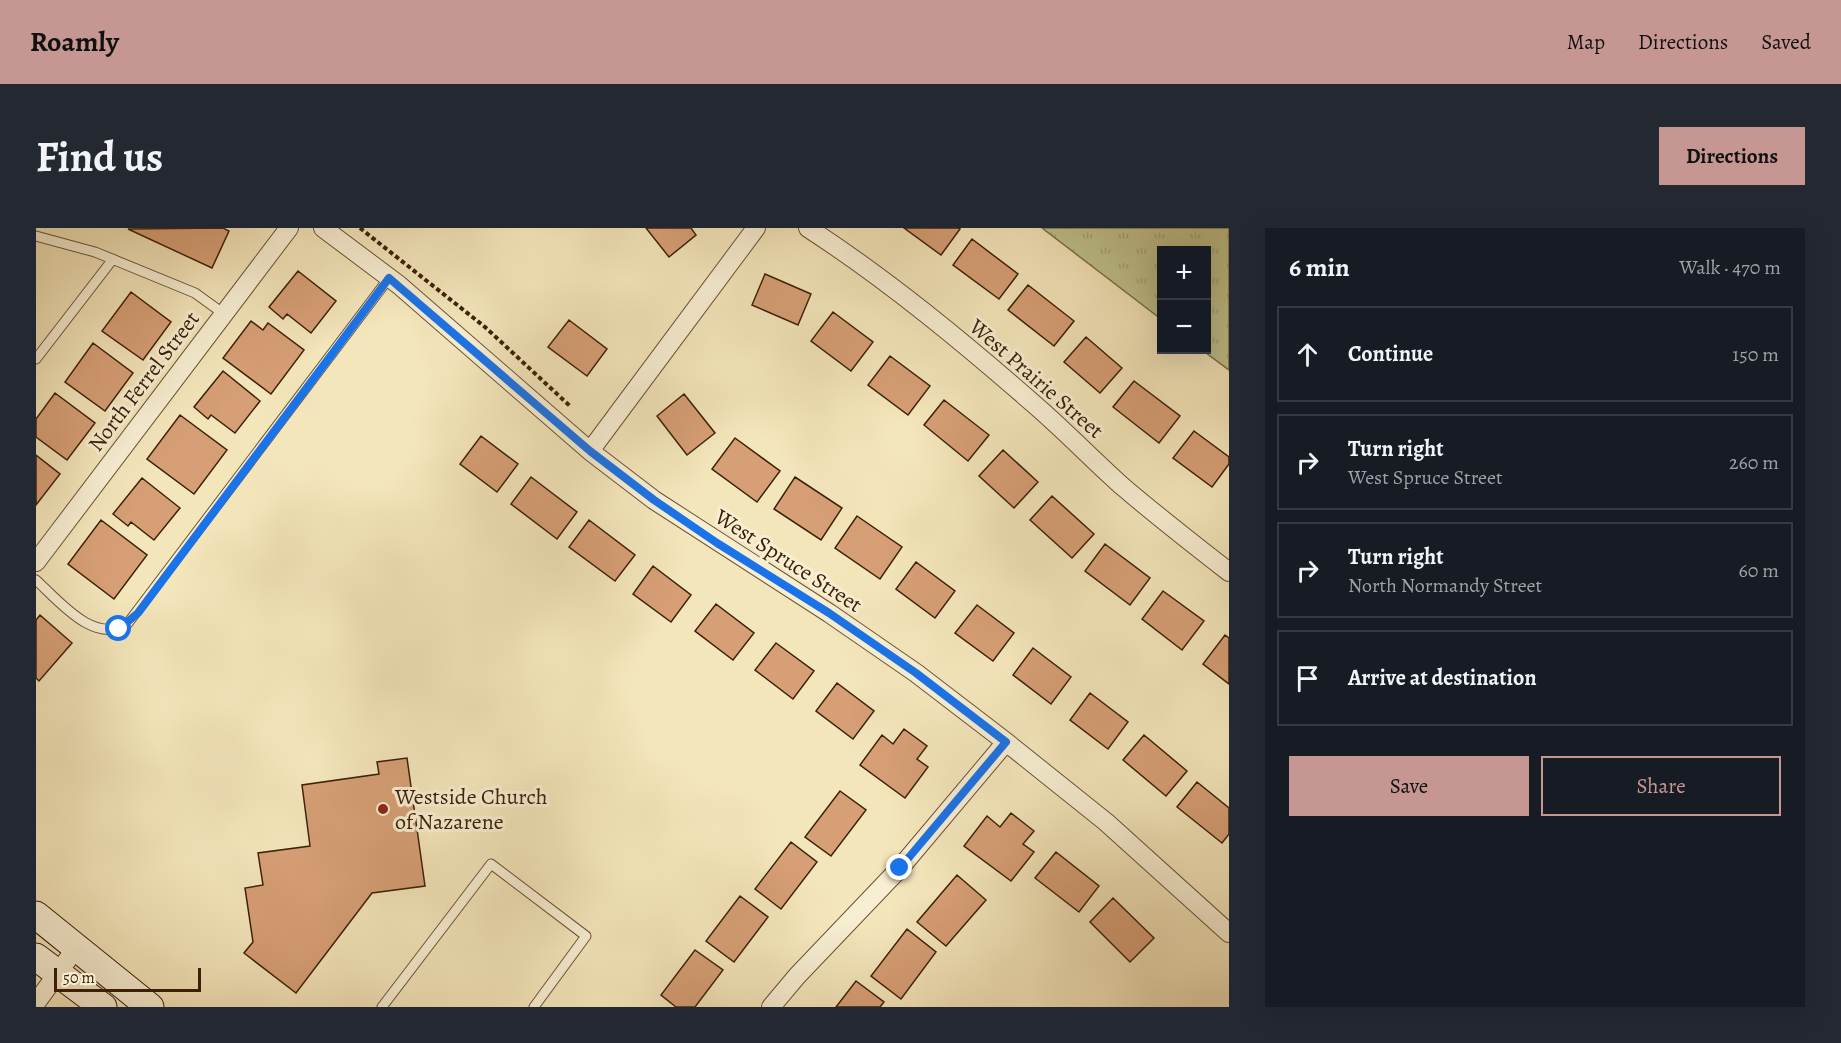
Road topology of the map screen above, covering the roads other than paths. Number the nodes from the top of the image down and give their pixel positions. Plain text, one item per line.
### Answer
1 (289, 228) edge
2 (323, 228) edge
3 (756, 228) edge
4 (808, 228) edge
5 (36, 236) edge
6 (113, 259) junction
7 (389, 278) junction
8 (224, 314) junction
9 (36, 359) edge
10 (590, 451) junction
11 (39, 551) edge
12 (1229, 572) edge
13 (36, 580) edge
14 (1006, 742) junction
15 (36, 915) edge
16 (1229, 933) edge
17 (76, 948) junction
18 (36, 957) edge
19 (58, 973) junction
20 (36, 1003) edge
21 (103, 1007) edge
22 (150, 1007) edge
23 (382, 1007) edge
24 (534, 1007) edge
25 (771, 1007) edge

1 - 8 street, North Ferrel Street
2 - 7 street, West Spruce Street
3 - 10 street
4 - 12 street, West Prairie Street
5 - 6 lane
6 - 8 lane
6 - 9 lane
7 - 10 street, West Spruce Street
7 - 13 lane
8 - 11 street, North Ferrel Street
10 - 14 street, West Spruce Street
14 - 16 street, West Spruce Street
14 - 25 street
15 - 17 street
17 - 19 street
17 - 22 street
18 - 19 street
19 - 20 street
19 - 21 street
23 - 24 lane

